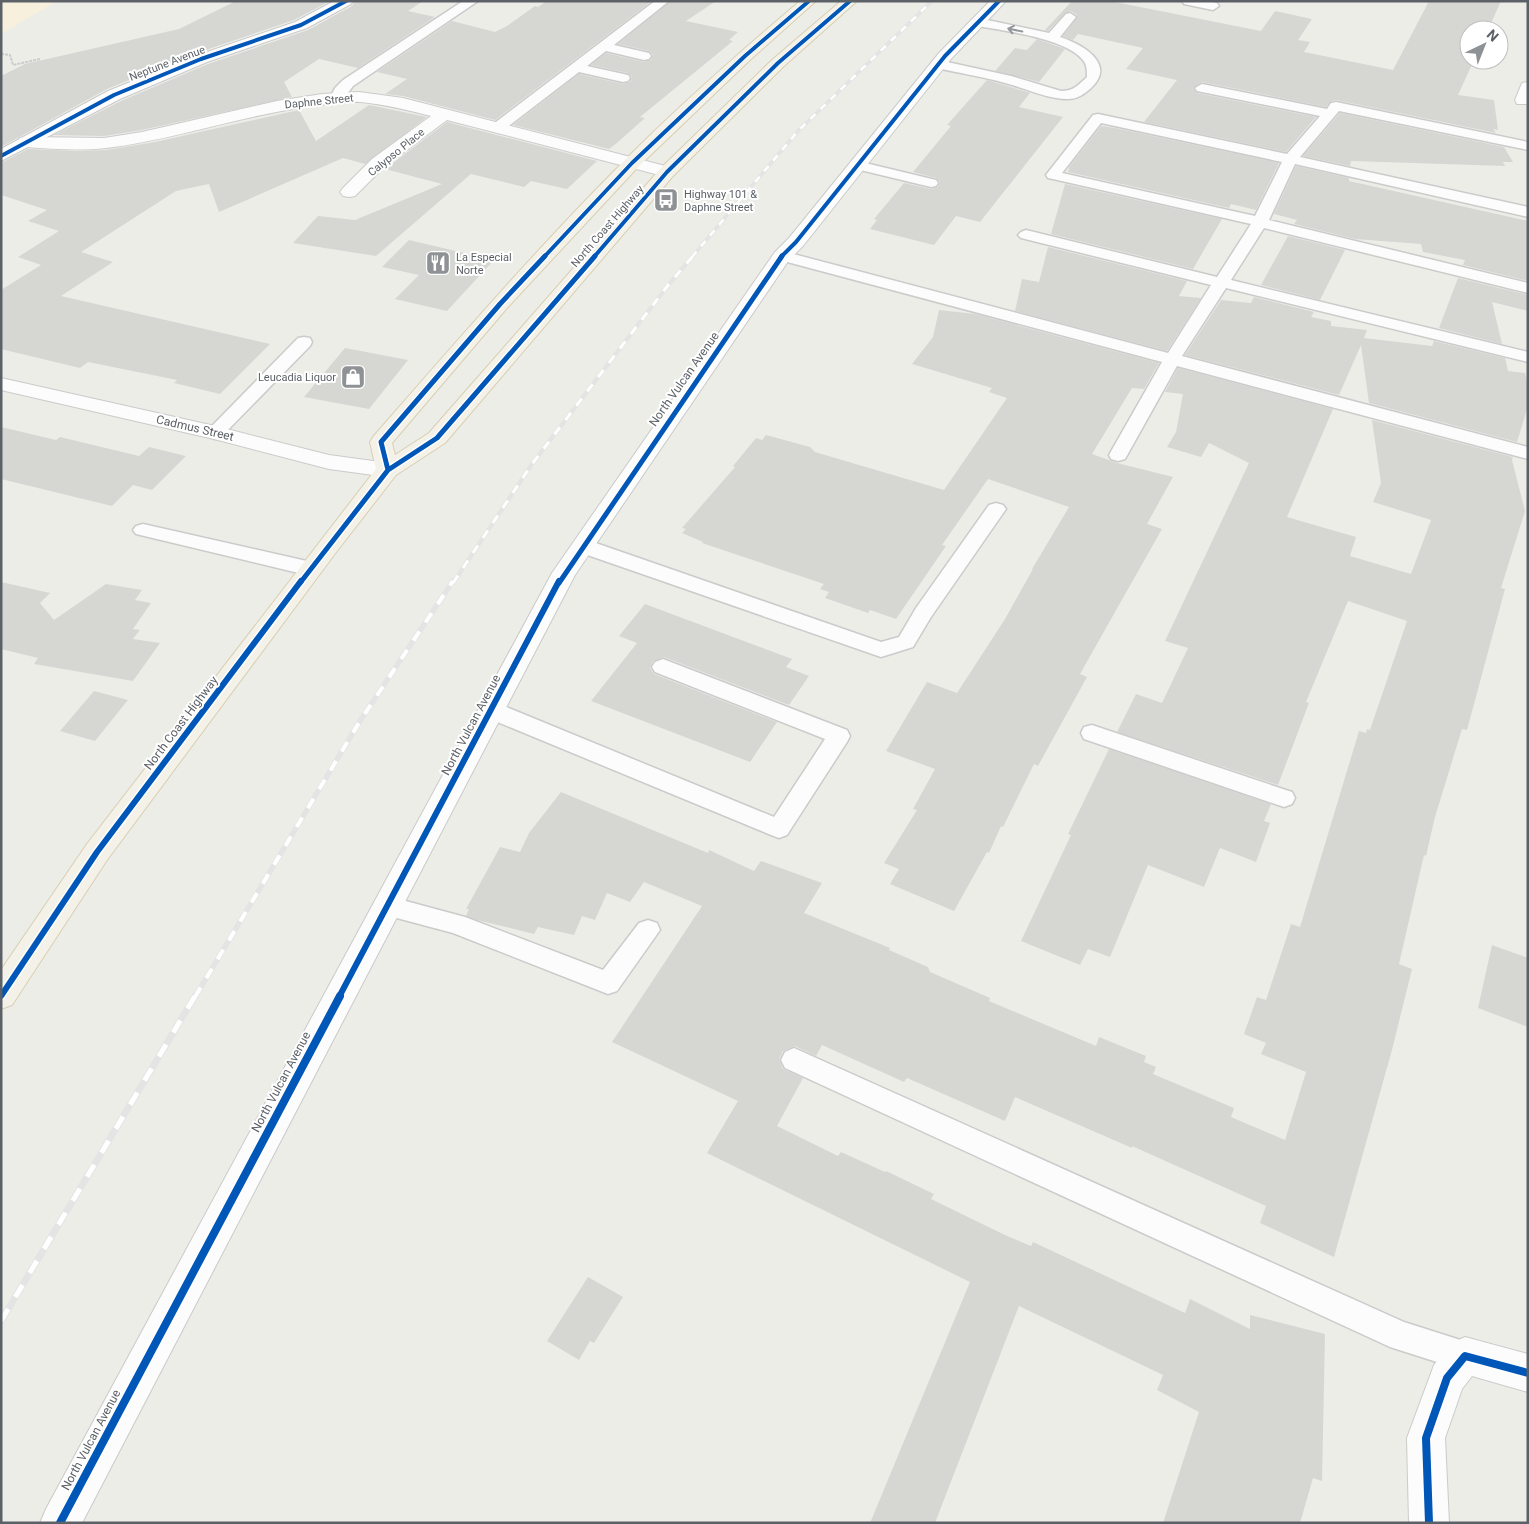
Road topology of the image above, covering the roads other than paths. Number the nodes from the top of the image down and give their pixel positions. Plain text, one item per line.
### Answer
1 (346, 1) edge
2 (472, 1) edge
3 (663, 1) edge
4 (808, 1) edge
5 (850, 1) edge
6 (999, 1) edge
7 (1188, 1) edge
8 (1212, 6) dead end
9 (1070, 17) dead end
10 (978, 22) junction
11 (1052, 38) junction
12 (602, 46) junction
13 (644, 56) dead end
14 (938, 64) junction
15 (575, 67) junction
16 (623, 78) dead end
17 (1202, 88) dead end
18 (337, 98) junction
19 (444, 114) junction
20 (1330, 114) junction
21 (497, 128) junction
22 (26, 142) junction
23 (1528, 146) edge
24 (1, 156) edge
25 (1290, 158) junction
26 (632, 163) junction
27 (857, 165) junction
28 (667, 172) junction
29 (931, 183) dead end
30 (349, 192) dead end
31 (1528, 212) edge
32 (1260, 222) junction
33 (1026, 235) dead end
34 (782, 256) junction
35 (1221, 282) junction
36 (1528, 288) edge
37 (304, 342) dead end
38 (1528, 357) edge
39 (1172, 359) junction
40 (3, 385) edge
41 (215, 433) junction
42 (1528, 453) edge
43 (1118, 455) dead end
44 (388, 470) junction
45 (996, 509) dead end
46 (143, 530) dead end
47 (583, 546) junction
48 (312, 570) junction
49 (663, 667) dead end
50 (492, 710) junction
51 (1092, 733) dead end
52 (1284, 798) dead end
53 (387, 906) junction
54 (648, 930) dead end
55 (1, 996) edge
56 (794, 1060) dead end
57 (1456, 1367) junction
58 (1528, 1373) edge
59 (60, 1523) edge
60 (1429, 1523) edge

1 - 22 street, Neptune Avenue
2 - 18 lane
3 - 12 lane
4 - 26 main road, North Coast Highway
5 - 28 main road, North Coast Highway
6 - 10 street, North Vulcan Avenue
7 - 8 lane
9 - 11 lane
11 -> 10 lane
10 - 14 street, North Vulcan Avenue
11 - 14 lane
12 - 13 lane
12 - 15 lane
14 - 27 street, North Vulcan Avenue
15 - 16 lane
15 - 21 lane
17 - 20 lane
18 - 19 street, Daphne Street
18 - 22 street, Daphne Street
19 - 21 street, Daphne Street
19 - 30 street, Calypso Place
20 - 23 lane
20 - 25 lane
21 - 26 street, Daphne Street
22 - 24 street, Neptune Avenue
25 - 31 lane
25 - 32 lane
25 - 32 lane
26 - 28 street, Daphne Street
26 - 44 main road, North Coast Highway
27 - 29 lane
27 - 34 street, North Vulcan Avenue
28 - 44 main road, North Coast Highway
32 - 35 lane
32 - 36 lane
33 - 35 lane
34 - 39 lane
34 - 47 street, North Vulcan Avenue
35 - 38 lane
35 - 39 lane
37 - 41 lane
39 - 42 lane
39 - 43 lane
40 - 41 street, Cadmus Street
41 - 44 street, Cadmus Street
44 - 48 main road, North Coast Highway
45 - 47 lane
46 - 48 lane
47 - 50 street, North Vulcan Avenue
48 - 55 main road, North Coast Highway
49 - 50 lane
50 - 53 street, North Vulcan Avenue
51 - 52 lane
53 - 54 lane
53 - 59 street, North Vulcan Avenue
56 - 57 lane
57 - 58 street
57 - 60 street

